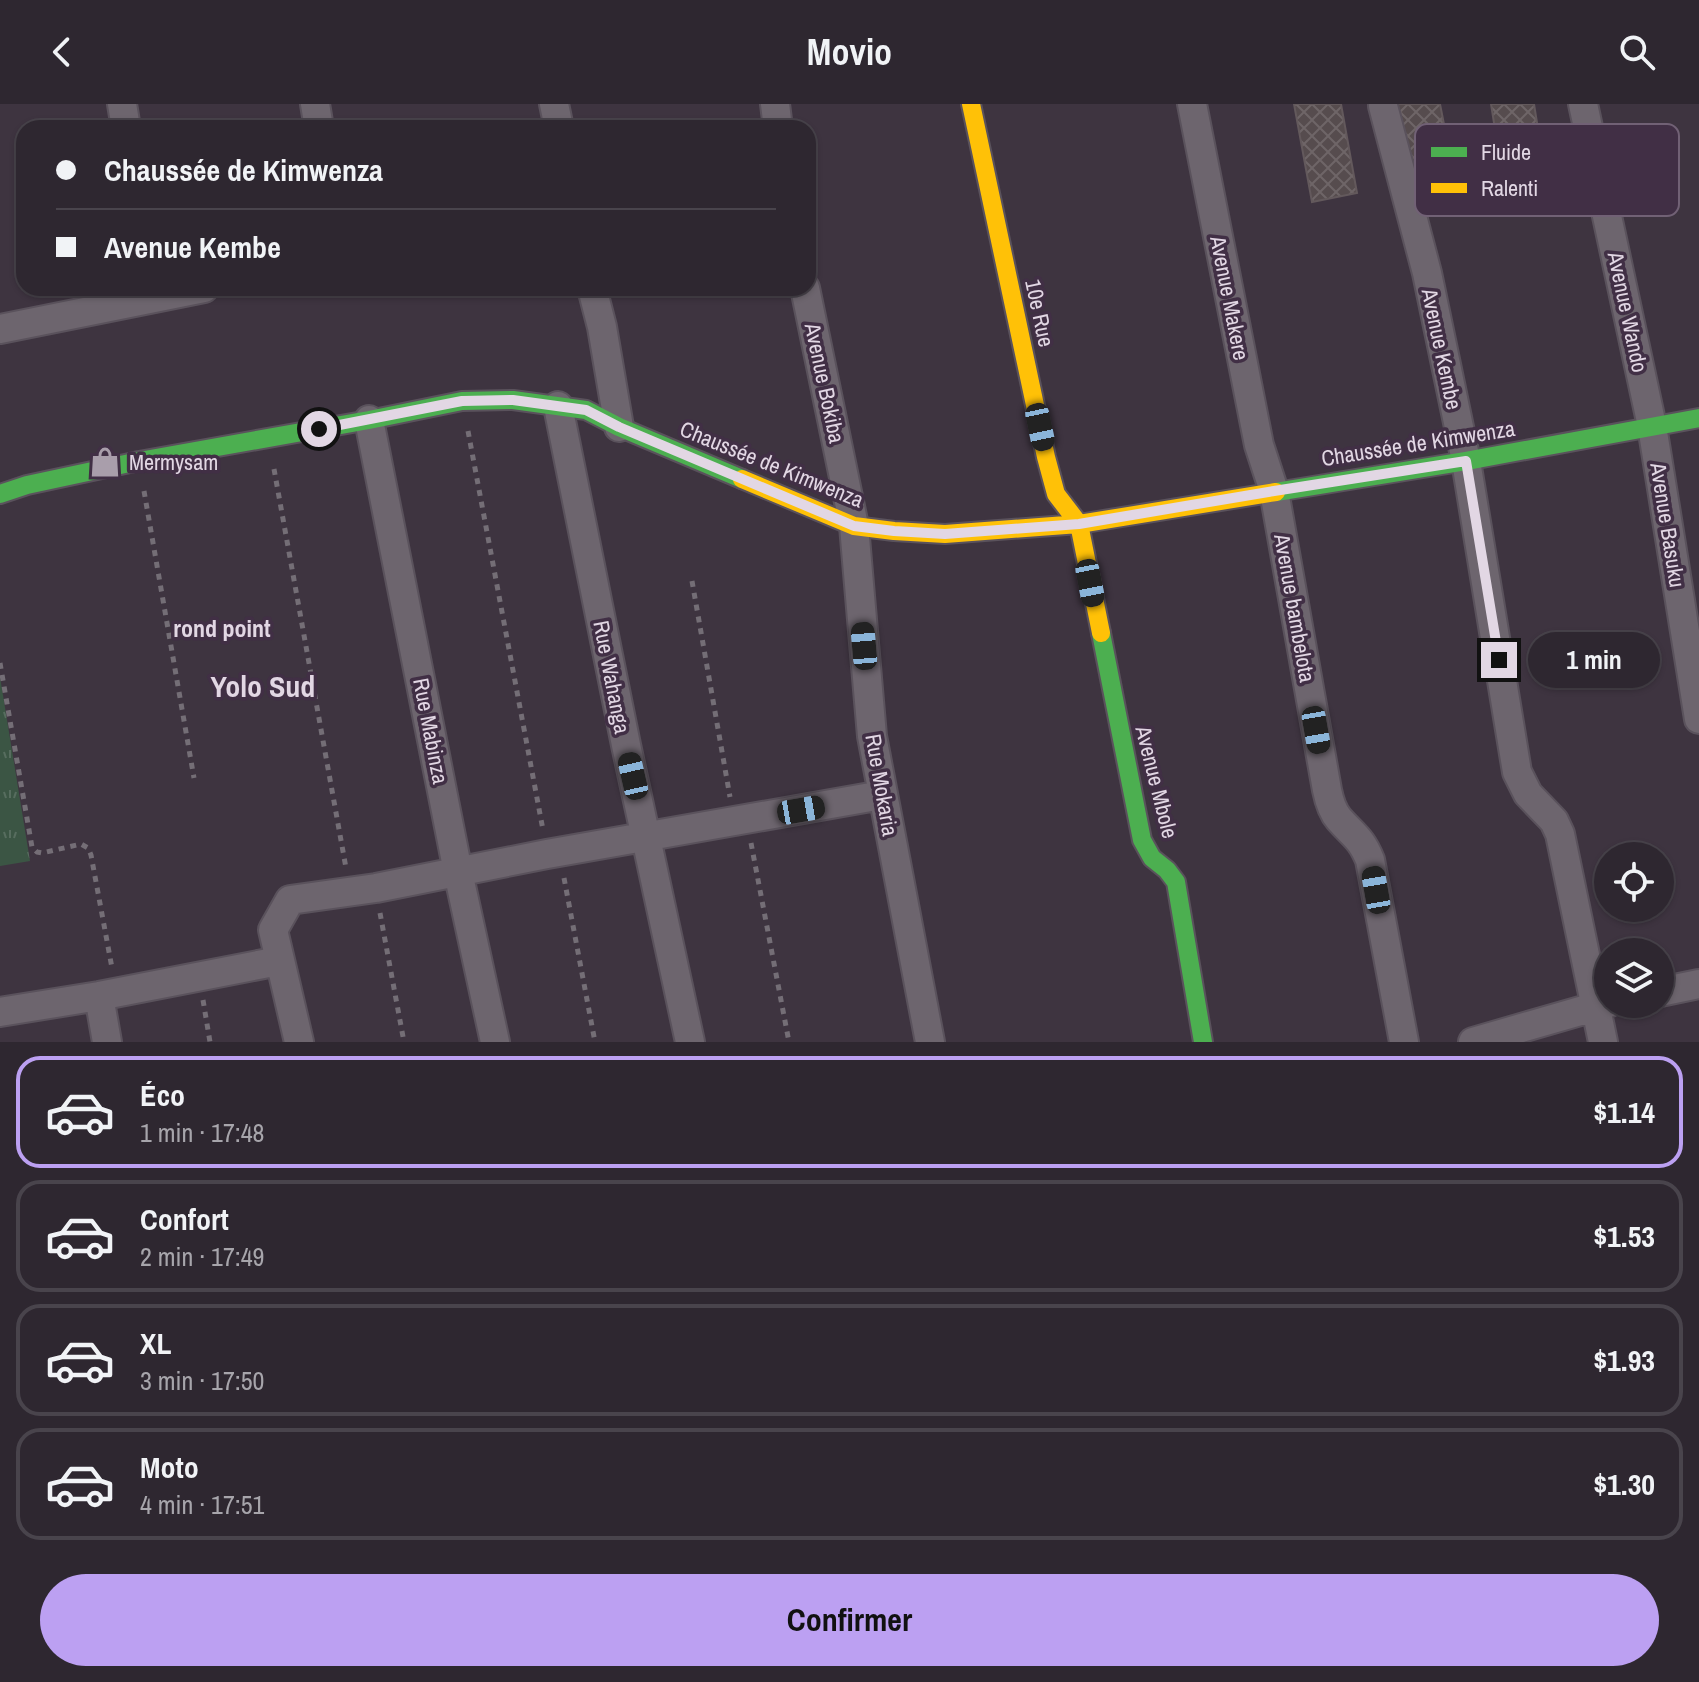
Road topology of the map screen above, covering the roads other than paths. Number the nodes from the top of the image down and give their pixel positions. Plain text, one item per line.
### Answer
1 (971, 104) edge
2 (1192, 104) edge
3 (1583, 104) edge
4 (1383, 106) dead end
5 (1587, 124) edge
6 (1607, 216) edge
7 (140, 296) edge
8 (594, 296) edge
9 (807, 296) edge
10 (0, 329) edge
11 (558, 406) junction
12 (1699, 418) edge
13 (369, 420) junction
14 (1652, 426) junction
15 (619, 427) junction
16 (1466, 461) junction
17 (13, 481) edge
18 (1274, 491) junction
19 (0, 494) edge
20 (1079, 524) junction
21 (854, 526) junction
22 (1699, 719) edge
23 (882, 795) junction
24 (647, 837) junction
25 (458, 872) junction
26 (279, 961) junction
27 (1594, 972) edge
28 (1699, 984) edge
29 (1674, 989) edge
30 (108, 994) junction
31 (1594, 1006) edge
32 (0, 1012) edge
33 (1602, 1018) edge
34 (107, 1042) edge
35 (299, 1042) edge
36 (495, 1042) edge
37 (690, 1042) edge
38 (930, 1042) edge
39 (1203, 1042) edge
40 (1404, 1042) edge
41 (1473, 1042) edge
42 (1603, 1042) edge

1 - 20 street, 10e Rue
2 - 18 street, Avenue Makere
3 - 5 street, Avenue Wando
4 - 16 street, Avenue Kembe
6 - 14 street, Avenue Wando
7 - 10 street
8 - 15 street
9 - 21 street, Avenue Bokiba
11 - 13 street, Chaussée de Kimwenza
11 - 15 street, Chaussée de Kimwenza
11 - 24 street, Rue Wahanga
12 - 14 street, Chaussée de Kimwenza
13 - 17 street, Chaussée de Kimwenza
13 - 25 street, Rue Mabinza
14 - 16 street, Chaussée de Kimwenza
14 - 22 street, Avenue Basuku
15 - 21 street, Chaussée de Kimwenza
16 - 18 street, Chaussée de Kimwenza
16 - 27 street, Avenue Kembe
17 - 19 street, Chaussée de Kimwenza
18 - 20 street, Chaussée de Kimwenza
18 - 40 street, Avenue bambelota
20 - 21 street, Chaussée de Kimwenza
20 - 39 street, Avenue Mbole
21 - 23 street, Rue Mokaria
23 - 24 street
23 - 38 street, Rue Mokaria
24 - 25 street
24 - 37 street, Rue Wahanga
25 - 26 street
25 - 36 street, Rue Mabinza
26 - 30 street
26 - 35 street
28 - 29 street
30 - 32 street
30 - 34 street
31 - 41 street
33 - 42 street, Avenue Kembe

